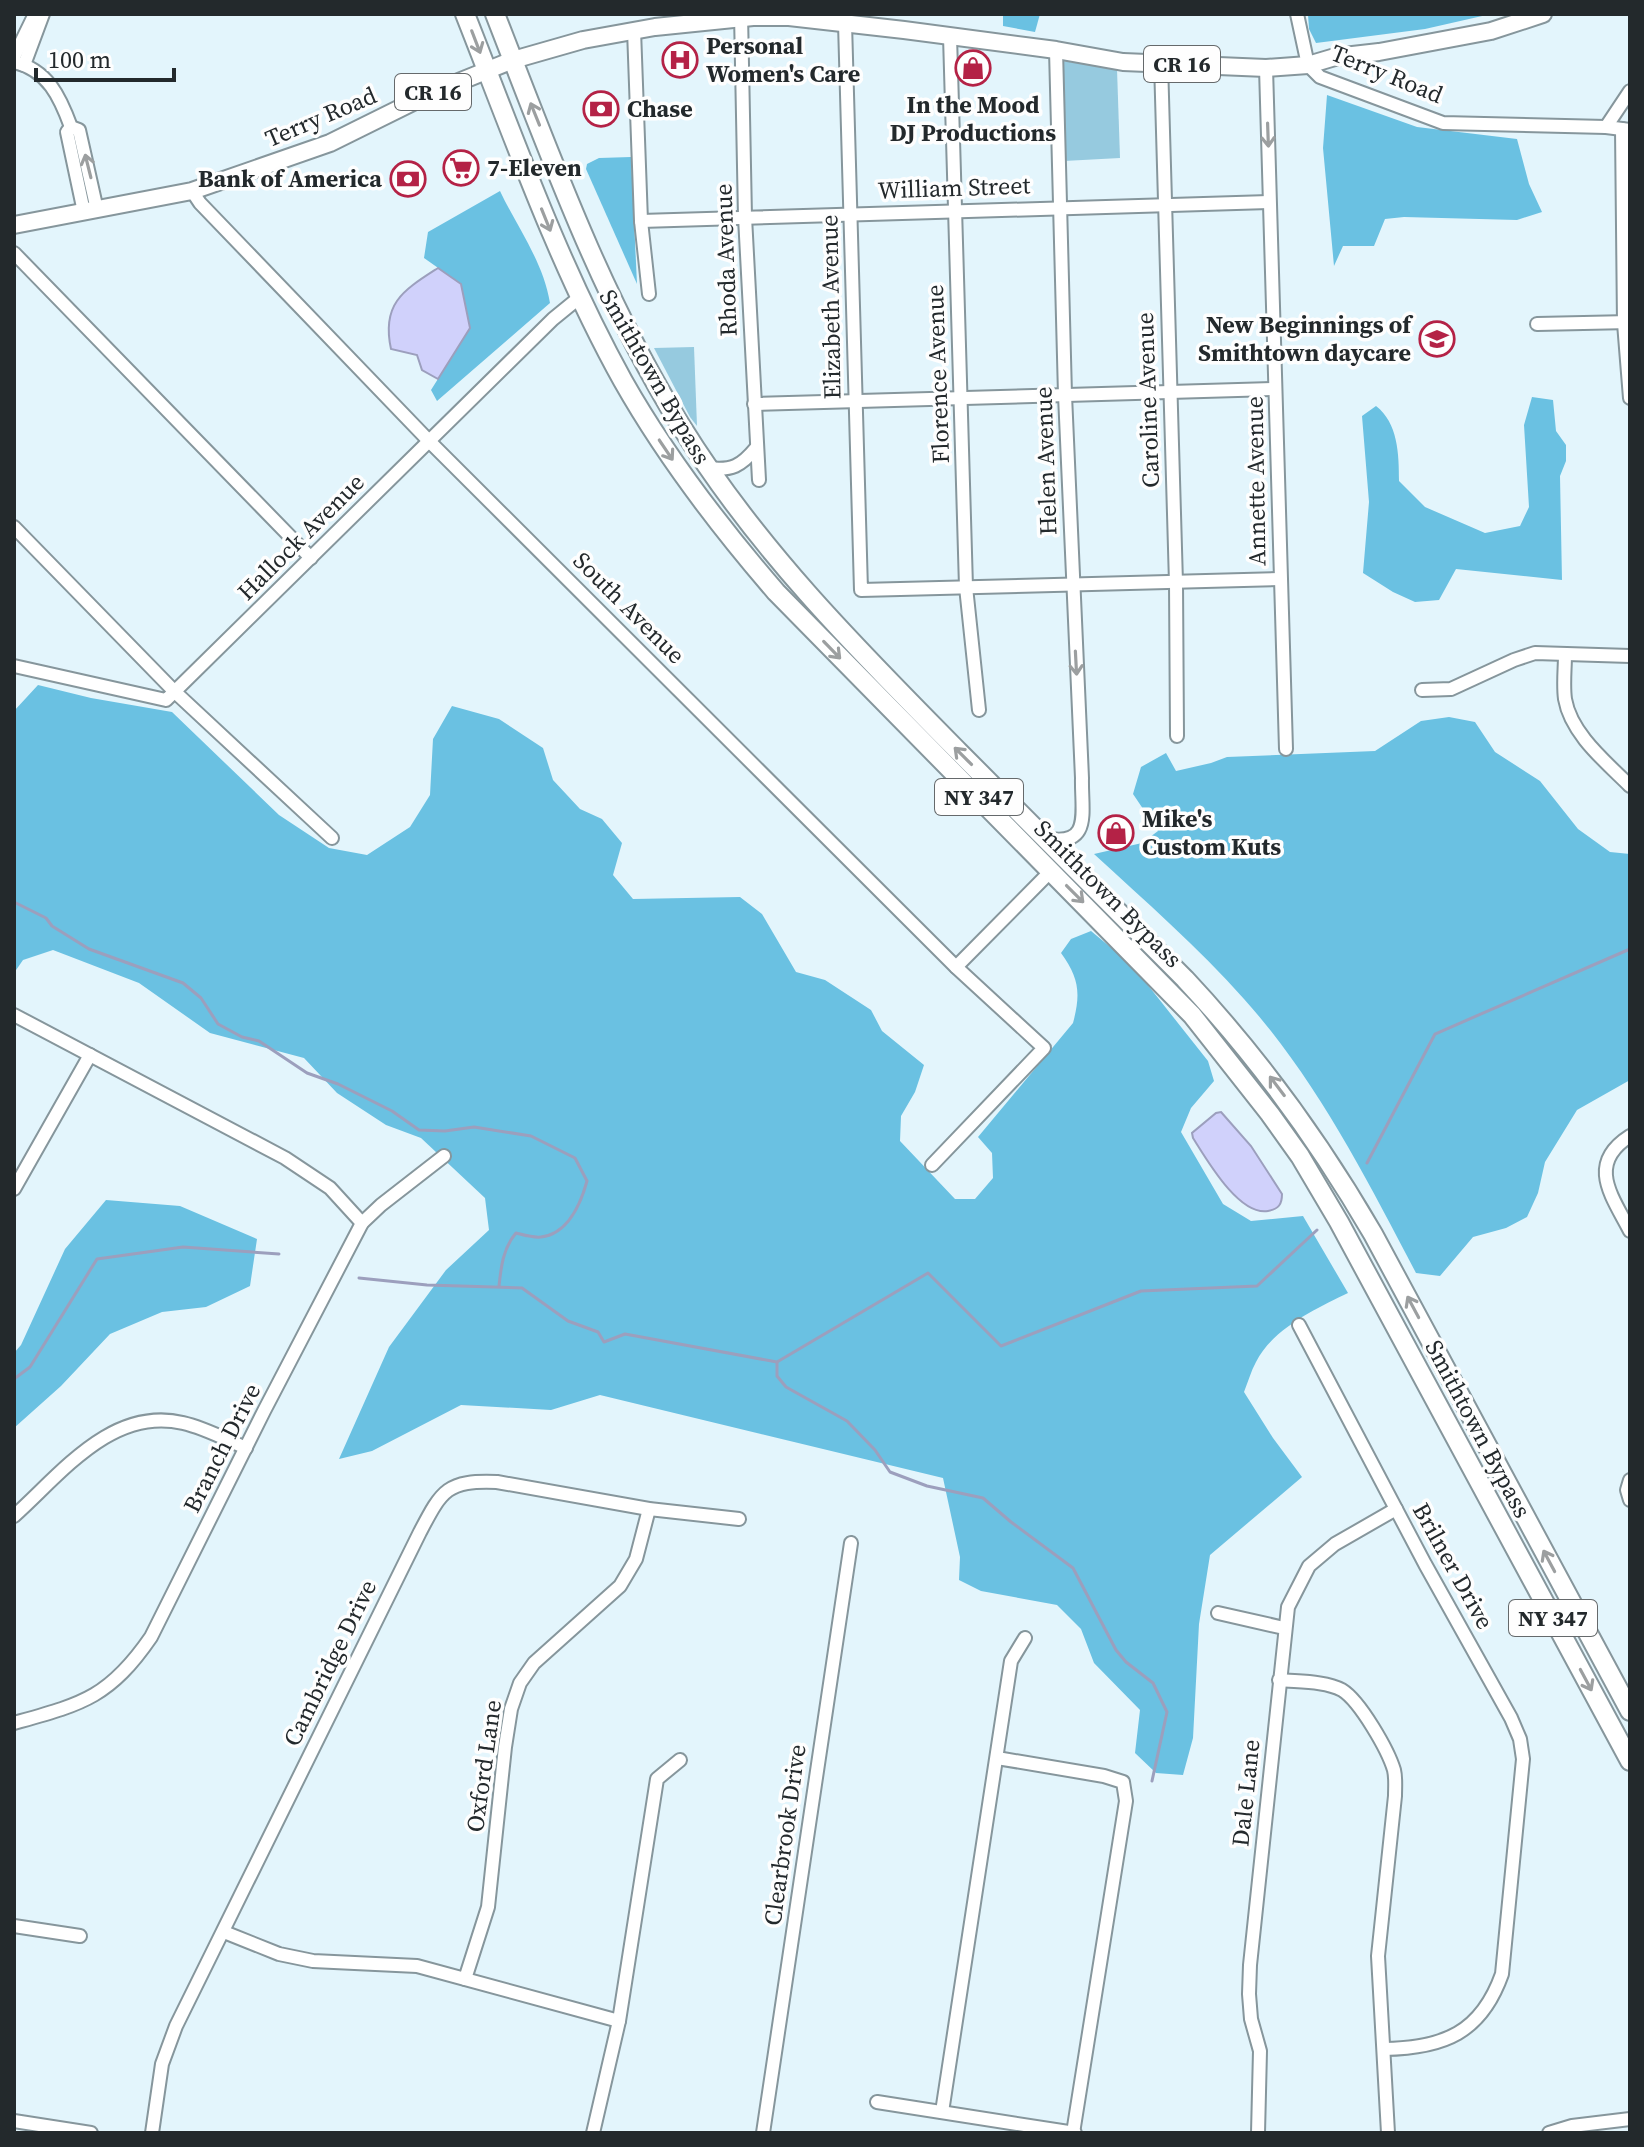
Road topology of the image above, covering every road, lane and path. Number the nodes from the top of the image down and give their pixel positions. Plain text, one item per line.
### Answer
1 (35, 14) edge
2 (43, 14) edge
3 (465, 14) edge
4 (495, 14) edge
5 (1297, 14) edge
6 (1543, 14) edge
7 (741, 16) edge
8 (845, 23) junction
9 (634, 30) junction
10 (950, 36) junction
11 (1056, 50) junction
12 (513, 60) junction
13 (17, 61) edge
14 (1161, 62) junction
15 (1308, 65) junction
16 (1266, 68) junction
17 (486, 70) junction
18 (1630, 91) edge
19 (1606, 127) junction
20 (1626, 130) edge
21 (192, 191) junction
22 (1269, 202) junction
23 (1164, 204) junction
24 (1060, 207) junction
25 (955, 210) junction
26 (91, 211) junction
27 (851, 214) junction
28 (745, 217) junction
29 (641, 221) junction
30 (14, 225) edge
31 (14, 253) edge
32 (649, 294) dead end
33 (580, 297) junction
34 (1627, 322) edge
35 (1537, 324) dead end
36 (1275, 389) junction
37 (1170, 392) junction
38 (1065, 395) junction
39 (1630, 398) edge
40 (960, 399) junction
41 (855, 402) junction
42 (754, 404) junction
43 (429, 441) junction
44 (756, 448) junction
45 (708, 468) junction
46 (759, 480) dead end
47 (14, 527) edge
48 (311, 558) junction
49 (1280, 579) junction
50 (1176, 583) junction
51 (1072, 585) junction
52 (966, 587) junction
53 (1565, 654) junction
54 (1630, 656) edge
55 (14, 666) edge
56 (1422, 690) dead end
57 (175, 692) junction
58 (979, 710) dead end
59 (1177, 736) dead end
60 (1286, 749) dead end
61 (1630, 786) edge
62 (332, 838) dead end
63 (1045, 838) junction
64 (1052, 870) junction
65 (956, 967) junction
66 (14, 1015) edge
67 (90, 1055) junction
68 (1630, 1136) edge
69 (444, 1156) dead end
70 (932, 1165) dead end
71 (14, 1189) edge
72 (362, 1223) junction
73 (1630, 1231) edge
74 (1299, 1325) dead end
75 (246, 1448) junction
76 (1630, 1480) edge
77 (1630, 1500) edge
78 (649, 1509) junction
79 (1396, 1509) junction
80 (14, 1516) edge
81 (739, 1519) dead end
82 (851, 1543) dead end
83 (1218, 1613) dead end
84 (1284, 1628) junction
85 (1025, 1638) dead end
86 (1279, 1680) junction
87 (1629, 1702) edge
88 (1607, 1719) junction
89 (14, 1723) edge
90 (997, 1758) junction
91 (680, 1760) dead end
92 (1630, 1761) edge
93 (14, 1926) edge
94 (224, 1932) junction
95 (80, 1936) dead end
96 (465, 1979) junction
97 (619, 2021) junction
98 (1384, 2049) junction
99 (877, 2102) dead end
100 (942, 2112) junction
101 (1630, 2119) edge
102 (14, 2121) edge
103 (1017, 2129) edge
104 (91, 2133) edge
105 (152, 2133) edge
106 (593, 2133) edge
107 (763, 2133) edge
108 (1074, 2133) edge
109 (1258, 2133) edge
110 (1388, 2133) edge
111 (1549, 2133) edge

1 - 13 street
2 - 13 street
3 -> 17 highway, Smithtown Bypass / NY 347
4 - 12 highway, Smithtown Bypass / NY 347
5 - 15 street
6 - 15 main road, CR 16
7 - 8 main road, Terry Road / CR 16
7 - 9 main road, Terry Road / CR 16
7 - 28 street, Rhoda Avenue
8 - 10 main road, Terry Road / CR 16
8 - 27 street, Elizabeth Avenue
9 - 12 main road, Terry Road / CR 16
9 - 29 street
10 - 11 main road, Terry Road / CR 16
10 - 25 street, Florence Avenue
11 - 14 main road, Terry Road / CR 16
11 - 24 street, Helen Avenue
12 - 17 main road, Terry Road / CR 16
45 -> 12 highway, Smithtown Bypass / NY 347
13 - 26 street
14 - 16 main road, Terry Road / CR 16
14 - 23 street, Caroline Avenue
15 - 16 main road, Terry Road / CR 16
15 - 19 street, Terry Road
16 -> 22 street, Annette Avenue
17 - 21 main road, Terry Road / CR 16
17 -> 33 highway, Smithtown Bypass / NY 347
18 - 19 street
19 - 20 street, Terry Road
20 - 34 street
21 - 26 main road, Terry Road / CR 16
21 - 43 street, South Avenue
22 - 23 street, William Street
22 - 36 street, Annette Avenue
23 - 24 street, William Street
23 - 37 street, Caroline Avenue
24 - 25 street, William Street
24 - 38 street, Helen Avenue
25 - 27 street, William Street
25 - 40 street, Florence Avenue
26 - 30 main road, Terry Road / CR 16
27 - 28 street, William Street
27 - 41 street, Elizabeth Avenue
28 - 29 street, William Street
28 - 42 street, Rhoda Avenue
29 - 32 street
31 - 48 street
33 - 43 street, Hallock Avenue
33 -> 64 highway, Smithtown Bypass / NY 347
34 - 35 street
34 - 39 street
36 - 37 street
36 - 49 street, Annette Avenue
37 - 38 street
37 - 50 street, Caroline Avenue
38 - 40 street
38 - 51 street, Helen Avenue
40 - 41 street
40 - 52 street, Florence Avenue
41 - 42 street
41 - 52 street, Elizabeth Avenue
42 - 44 street, Rhoda Avenue
43 - 48 street, Hallock Avenue
43 - 65 street, South Avenue
44 - 45 street
44 - 46 street, Rhoda Avenue
63 -> 45 highway, Smithtown Bypass / NY 347
47 - 57 street
48 - 57 street, Hallock Avenue
49 - 50 street
49 - 60 street, Annette Avenue
50 - 51 street
50 - 59 street, Caroline Avenue
51 - 52 street
51 -> 63 street, Helen Avenue
52 - 58 street, Florence Avenue
53 - 54 street
53 - 56 street
53 - 61 street
55 - 57 street
57 - 62 street
87 -> 63 highway, Smithtown Bypass / NY 347
64 - 65 street
64 -> 88 highway, Smithtown Bypass / NY 347
65 - 70 street, South Avenue
66 - 67 street
67 - 71 street
67 - 72 street
68 - 73 street
69 - 72 street, Branch Drive
72 - 75 street, Branch Drive
74 - 79 street, Brilner Drive
75 - 80 street
75 - 89 street, Branch Drive
76 - 77 street
78 - 81 street, Cambridge Drive
78 - 94 street, Cambridge Drive
78 - 96 street, Oxford Lane
79 - 84 street, Dale Lane
79 - 98 street, Brilner Drive
82 - 107 street, Clearbrook Drive
83 - 84 street
84 - 86 street, Dale Lane
85 - 90 street
86 - 98 street
86 - 109 street, Dale Lane
87 - 88 street
88 - 92 highway, Smithtown Bypass / NY 347
90 - 100 street
90 - 108 street
91 - 97 street
93 - 95 street
94 - 96 street
94 - 105 street, Cambridge Drive
96 - 97 street
97 - 106 street
98 - 110 street
99 - 100 street
100 - 103 street
101 - 111 street
102 - 104 street
103 - 108 street

